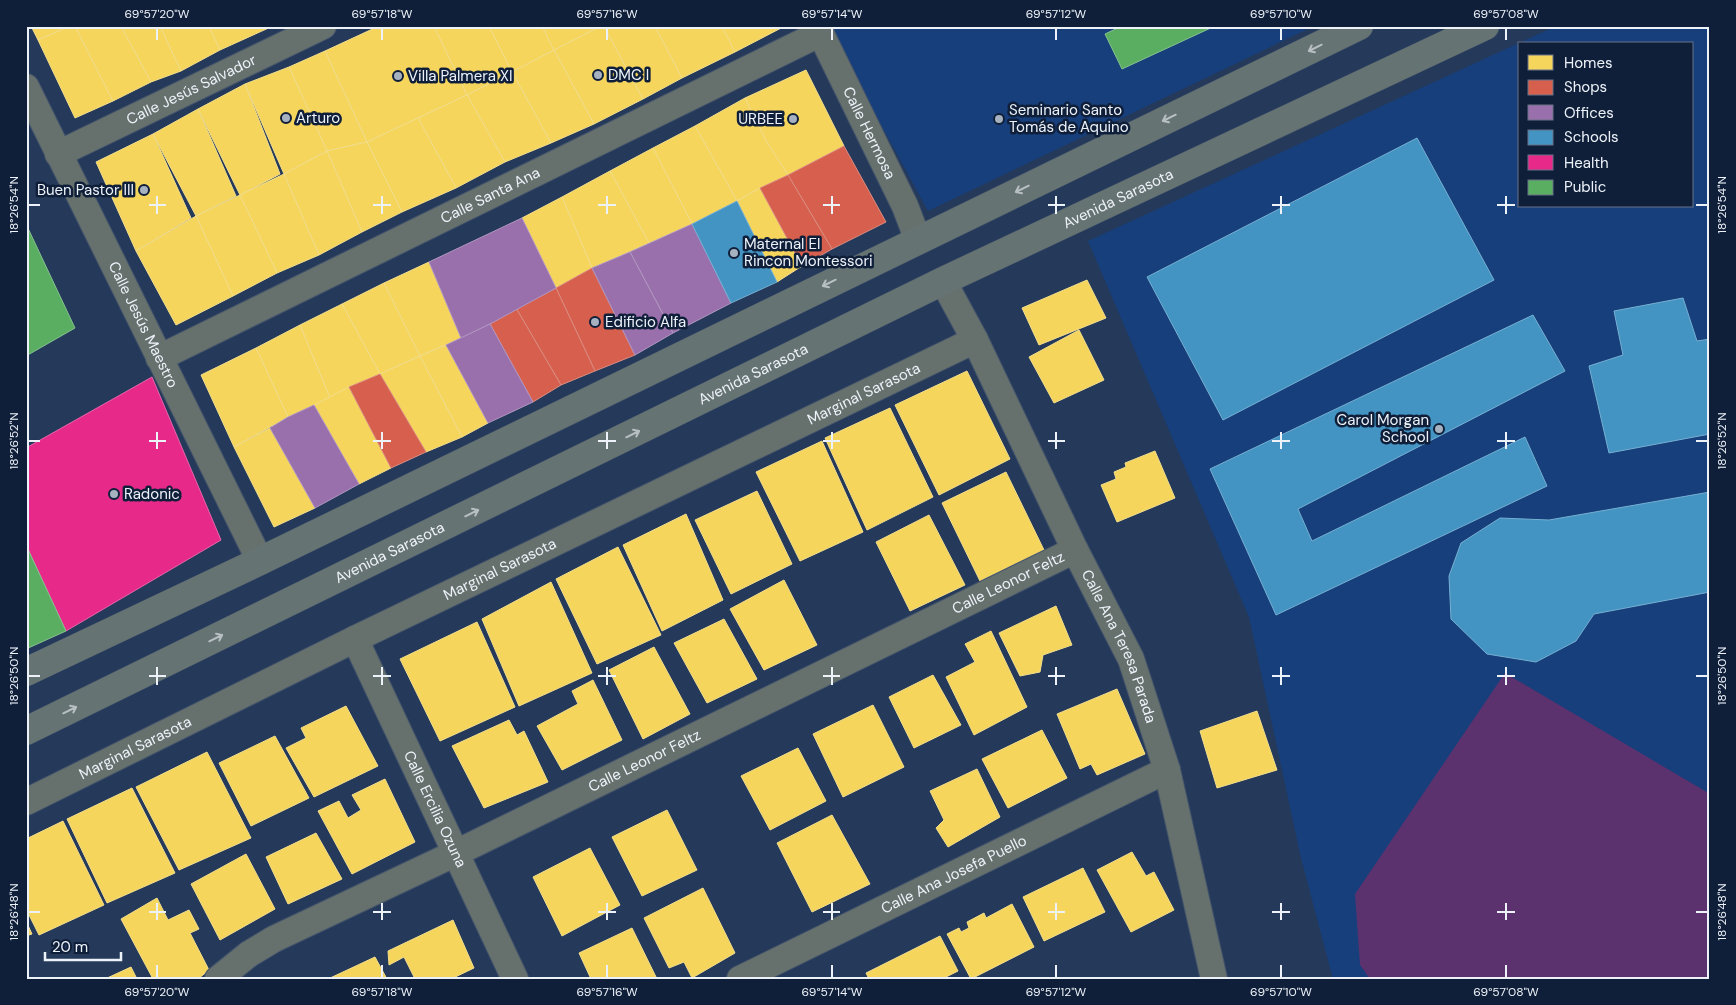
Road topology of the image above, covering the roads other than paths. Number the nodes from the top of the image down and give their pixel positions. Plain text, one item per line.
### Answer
1 (323, 26) edge
2 (1359, 26) edge
3 (1486, 26) edge
4 (819, 30) edge
5 (26, 87) edge
6 (58, 154) junction
7 (918, 240) junction
8 (943, 281) junction
9 (975, 340) junction
10 (159, 358) junction
11 (1076, 550) junction
12 (260, 561) junction
13 (354, 639) junction
14 (26, 672) edge
15 (26, 731) edge
16 (1167, 770) junction
17 (26, 802) edge
18 (456, 853) junction
19 (218, 979) edge
20 (515, 979) edge
21 (740, 979) edge
22 (1214, 979) edge

1 - 6 street, Calle Jesús Salvador
2 -> 7 main road
3 - 8 main road, Avenida Sarasota
4 - 7 street, Calle Hermosa
4 - 10 street, Calle Santa Ana
5 - 6 street, Calle Jesús Maestro
6 - 10 street, Calle Jesús Maestro
7 -> 12 main road
8 - 9 street, Calle Ana Teresa Parada
15 -> 8 main road, Avenida Sarasota
9 - 11 street, Calle Ana Teresa Parada
9 - 13 street, Marginal Sarasota
10 - 12 street, Calle Jesús Maestro
11 - 16 street, Calle Ana Teresa Parada
11 - 18 street, Calle Leonor Feltz
12 - 14 main road
13 - 17 street, Marginal Sarasota
13 - 18 street, Calle Ercilia Ozuna
16 - 21 street, Calle Ana Josefa Puello
16 - 22 street, Calle Ana Teresa Parada
18 - 19 street, Calle Leonor Feltz
18 - 20 street, Calle Ercilia Ozuna

